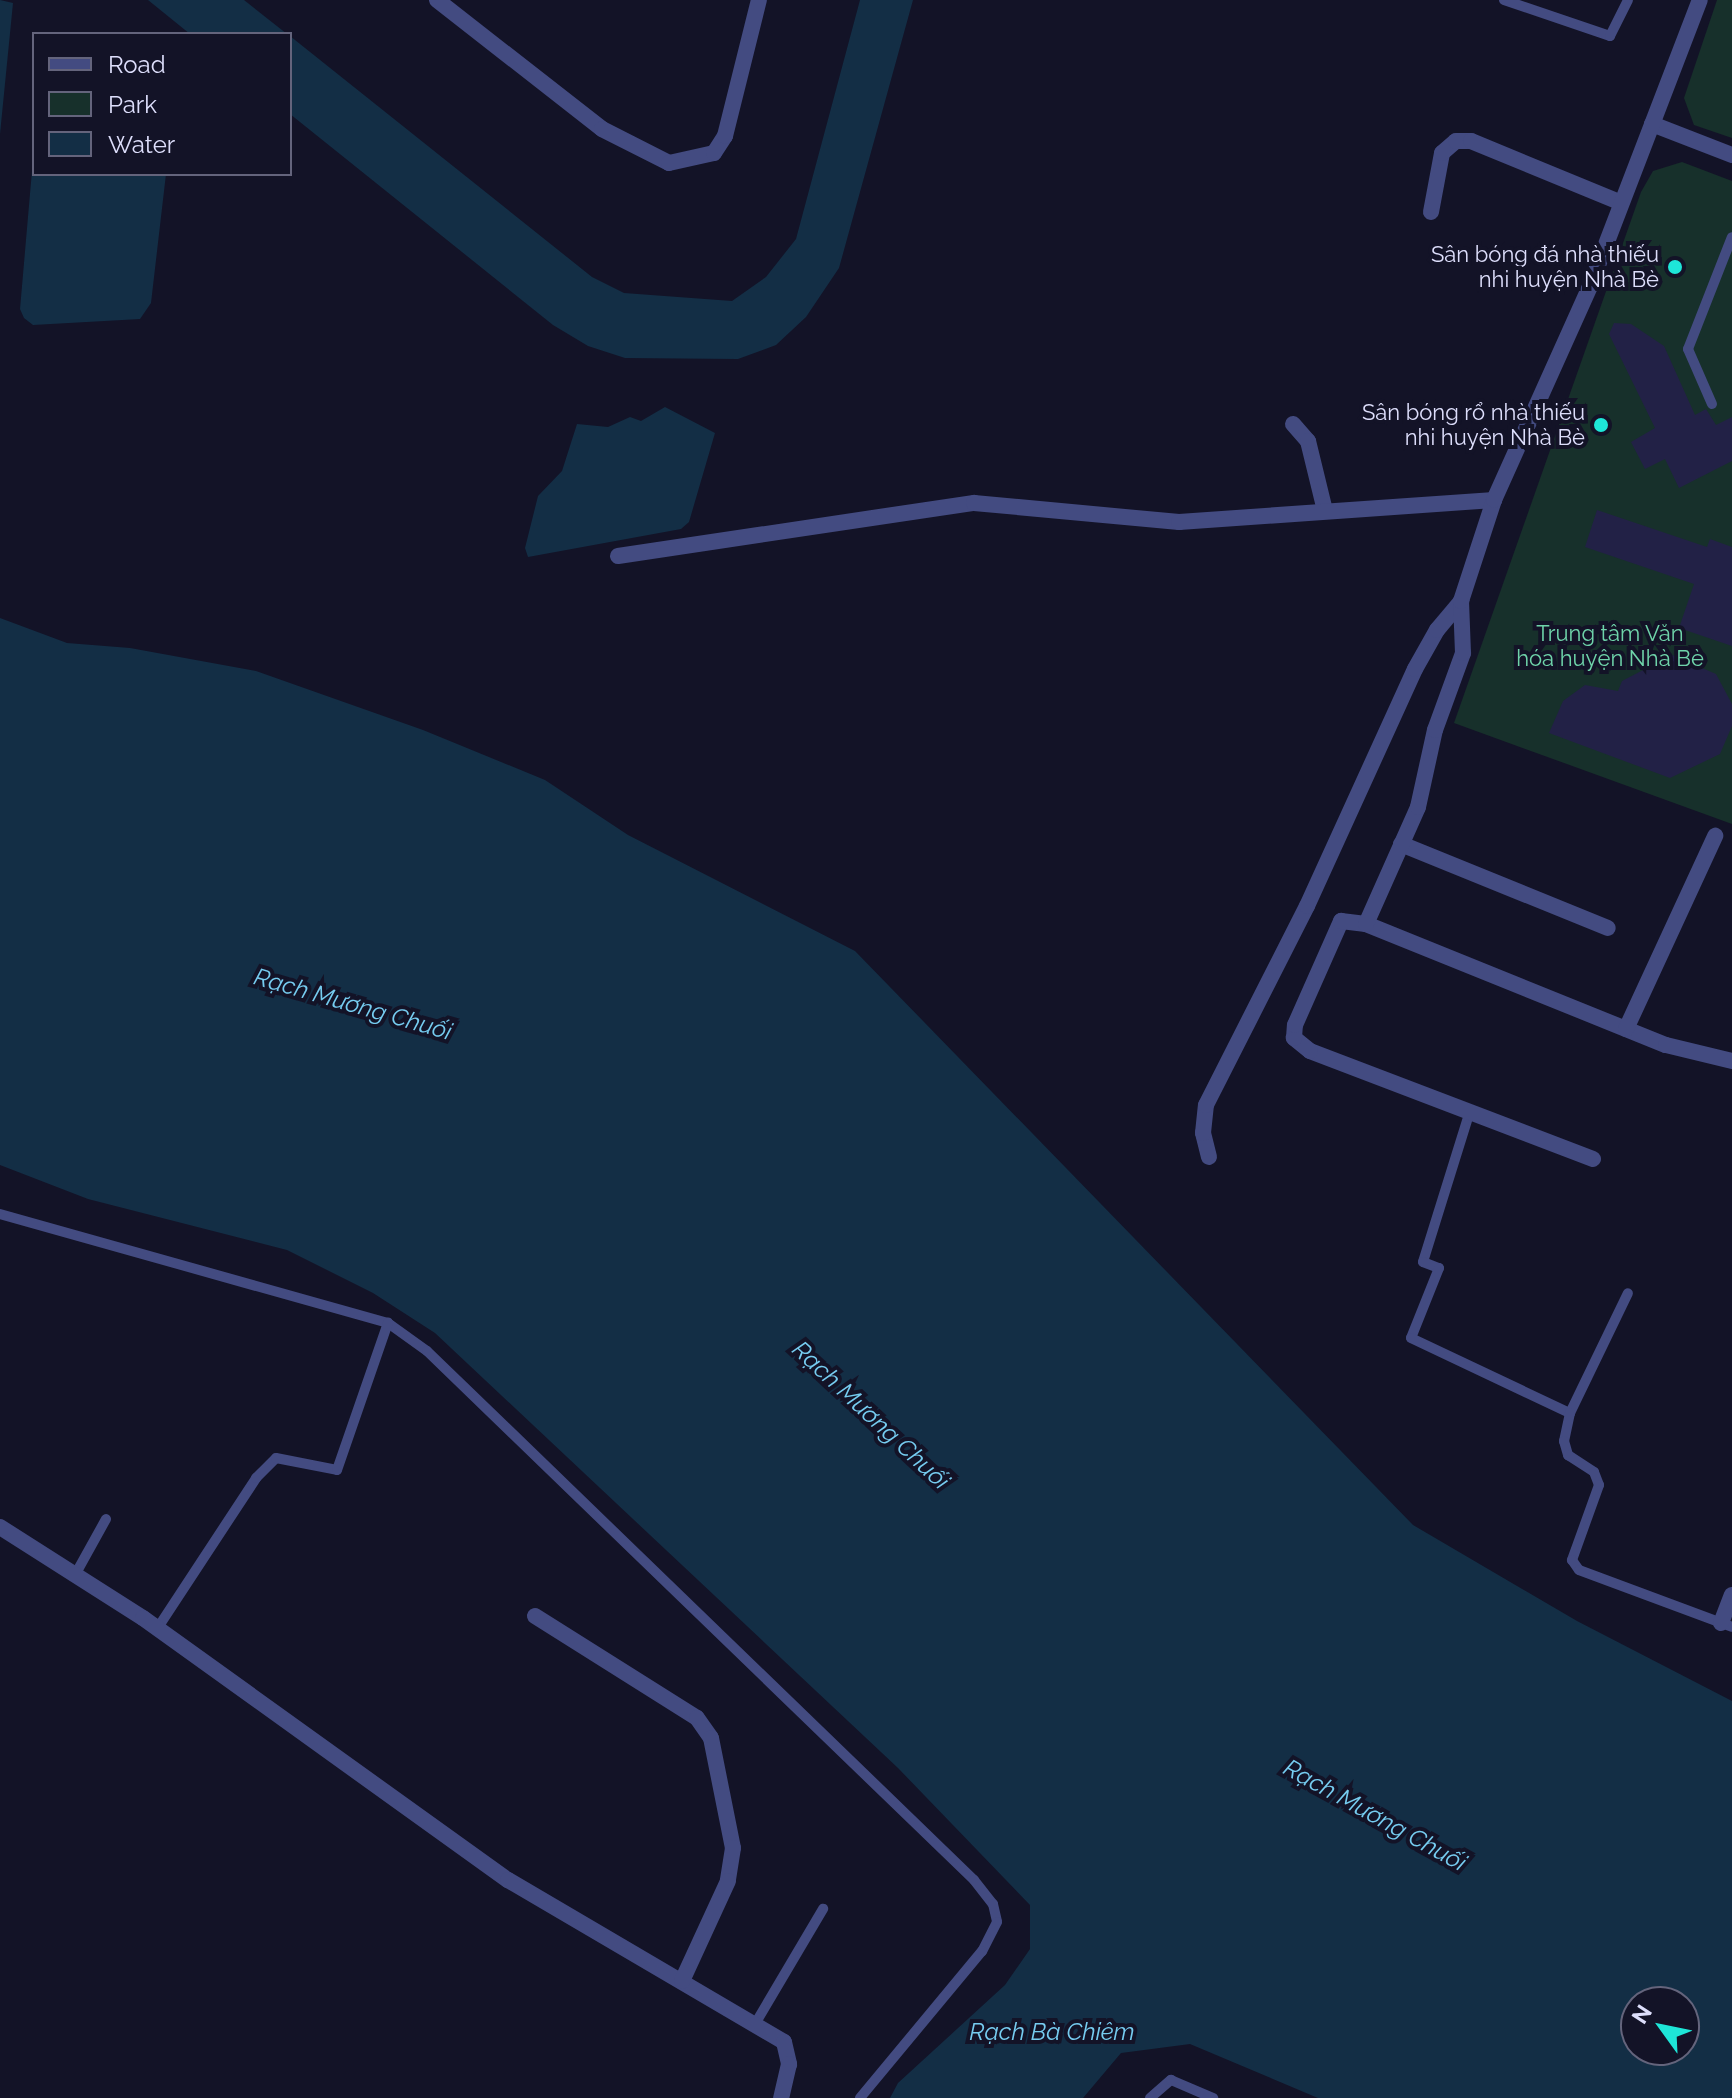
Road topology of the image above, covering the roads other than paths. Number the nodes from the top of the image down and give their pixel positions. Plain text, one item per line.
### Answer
1 (437, 0) edge
2 (759, 0) edge
3 (1628, 0) edge
4 (1700, 0) edge
5 (1510, 1) edge
6 (1652, 124) junction
7 (1732, 155) edge
8 (1619, 202) junction
9 (1431, 212) dead end
10 (1732, 237) edge
11 (1712, 404) dead end
12 (1293, 424) dead end
13 (1494, 500) junction
14 (1325, 511) junction
15 (618, 556) dead end
16 (1461, 601) junction
17 (1715, 836) dead end
18 (1401, 844) junction
19 (1366, 924) junction
20 (1608, 928) dead end
21 (1626, 1029) junction
22 (1732, 1061) edge
23 (1470, 1111) junction
24 (1209, 1157) dead end
25 (1593, 1159) dead end
26 (0, 1214) edge
27 (1628, 1293) dead end
28 (388, 1323) junction
29 (1570, 1413) junction
30 (106, 1519) dead end
31 (0, 1527) edge
32 (75, 1575) junction
33 (1732, 1595) edge
34 (535, 1616) dead end
35 (1726, 1625) edge
36 (157, 1629) junction
37 (823, 1909) dead end
38 (682, 1981) junction
39 (755, 2024) junction
40 (781, 2098) edge
41 (860, 2098) edge
42 (1150, 2098) edge
43 (1213, 2098) edge

1 - 2 street
3 - 5 lane
4 - 6 street
6 - 7 street
6 - 8 street
8 - 9 street
8 - 13 street
10 - 11 lane
12 - 14 street
13 - 14 street
13 - 16 street
14 - 15 street
16 - 18 street
16 - 24 street
17 - 21 street
18 - 19 street
18 - 20 street
19 - 21 street
19 - 23 street
21 - 22 street
23 - 25 street
23 - 29 lane
26 - 28 lane
27 - 29 lane
28 - 36 lane
28 - 41 lane
29 - 35 lane
30 - 32 lane
31 - 32 street
32 - 36 street
33 - 35 street
34 - 38 street
36 - 38 street
37 - 39 lane
38 - 39 street
39 - 40 street
42 - 43 lane

